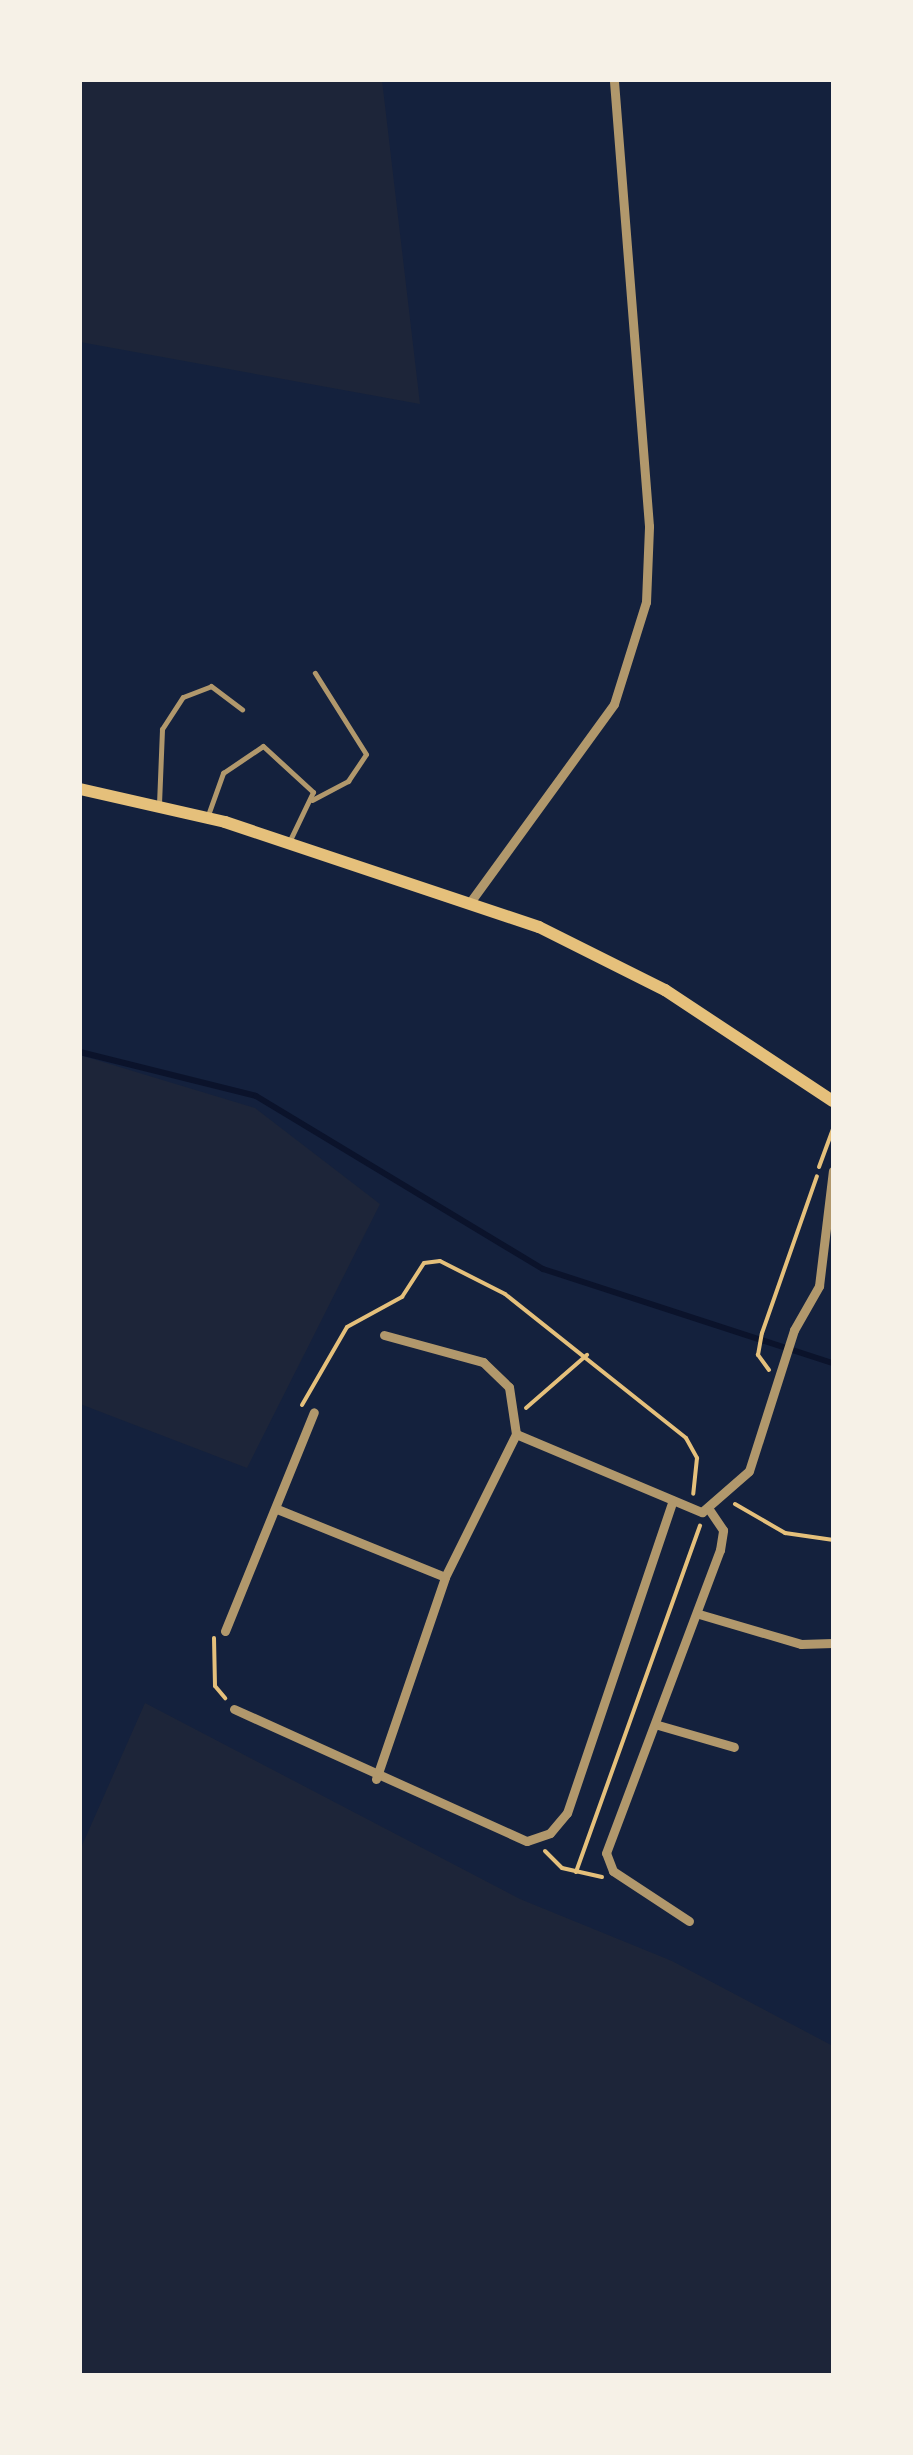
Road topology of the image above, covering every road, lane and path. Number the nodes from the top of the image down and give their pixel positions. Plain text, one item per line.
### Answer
1 (614, 80) edge
2 (315, 673) dead end
3 (242, 709) dead end
4 (80, 789) edge
5 (312, 800) junction
6 (159, 807) junction
7 (208, 818) junction
8 (289, 842) junction
9 (471, 901) junction
10 (833, 1101) edge
11 (833, 1129) edge
12 (833, 1170) edge
13 (384, 1335) dead end
14 (588, 1355) junction
15 (318, 1373) dead end
16 (779, 1375) junction
17 (314, 1412) dead end
18 (518, 1414) junction
19 (516, 1434) junction
20 (673, 1500) junction
21 (684, 1505) junction
22 (277, 1509) junction
23 (709, 1510) junction
24 (833, 1540) edge
25 (445, 1577) junction
26 (699, 1614) junction
27 (225, 1631) dead end
28 (833, 1644) edge
29 (234, 1709) dead end
30 (658, 1725) junction
31 (734, 1747) dead end
32 (376, 1780) junction
33 (536, 1839) junction
34 (576, 1872) junction
35 (626, 1881) junction
36 (689, 1921) dead end

1 - 9 street
2 - 5 lane
3 - 6 lane
4 - 6 main road
5 - 7 lane
5 - 8 lane
6 - 7 main road
7 - 8 main road
8 - 9 main road
9 - 10 main road
11 - 16 path
12 - 16 street
13 - 18 street
14 - 15 path
14 - 18 path
14 - 21 path
16 - 23 street
17 - 22 street
18 - 19 street
19 - 20 street
19 - 25 street
20 - 21 street
20 - 33 street
21 - 23 street
22 - 25 street
22 - 27 street
23 - 24 path
23 - 26 street
23 - 34 path
25 - 32 street
26 - 28 street
26 - 30 street
29 - 32 street
30 - 31 street
30 - 35 street
32 - 33 street
33 - 34 path
34 - 35 path
35 - 36 street

